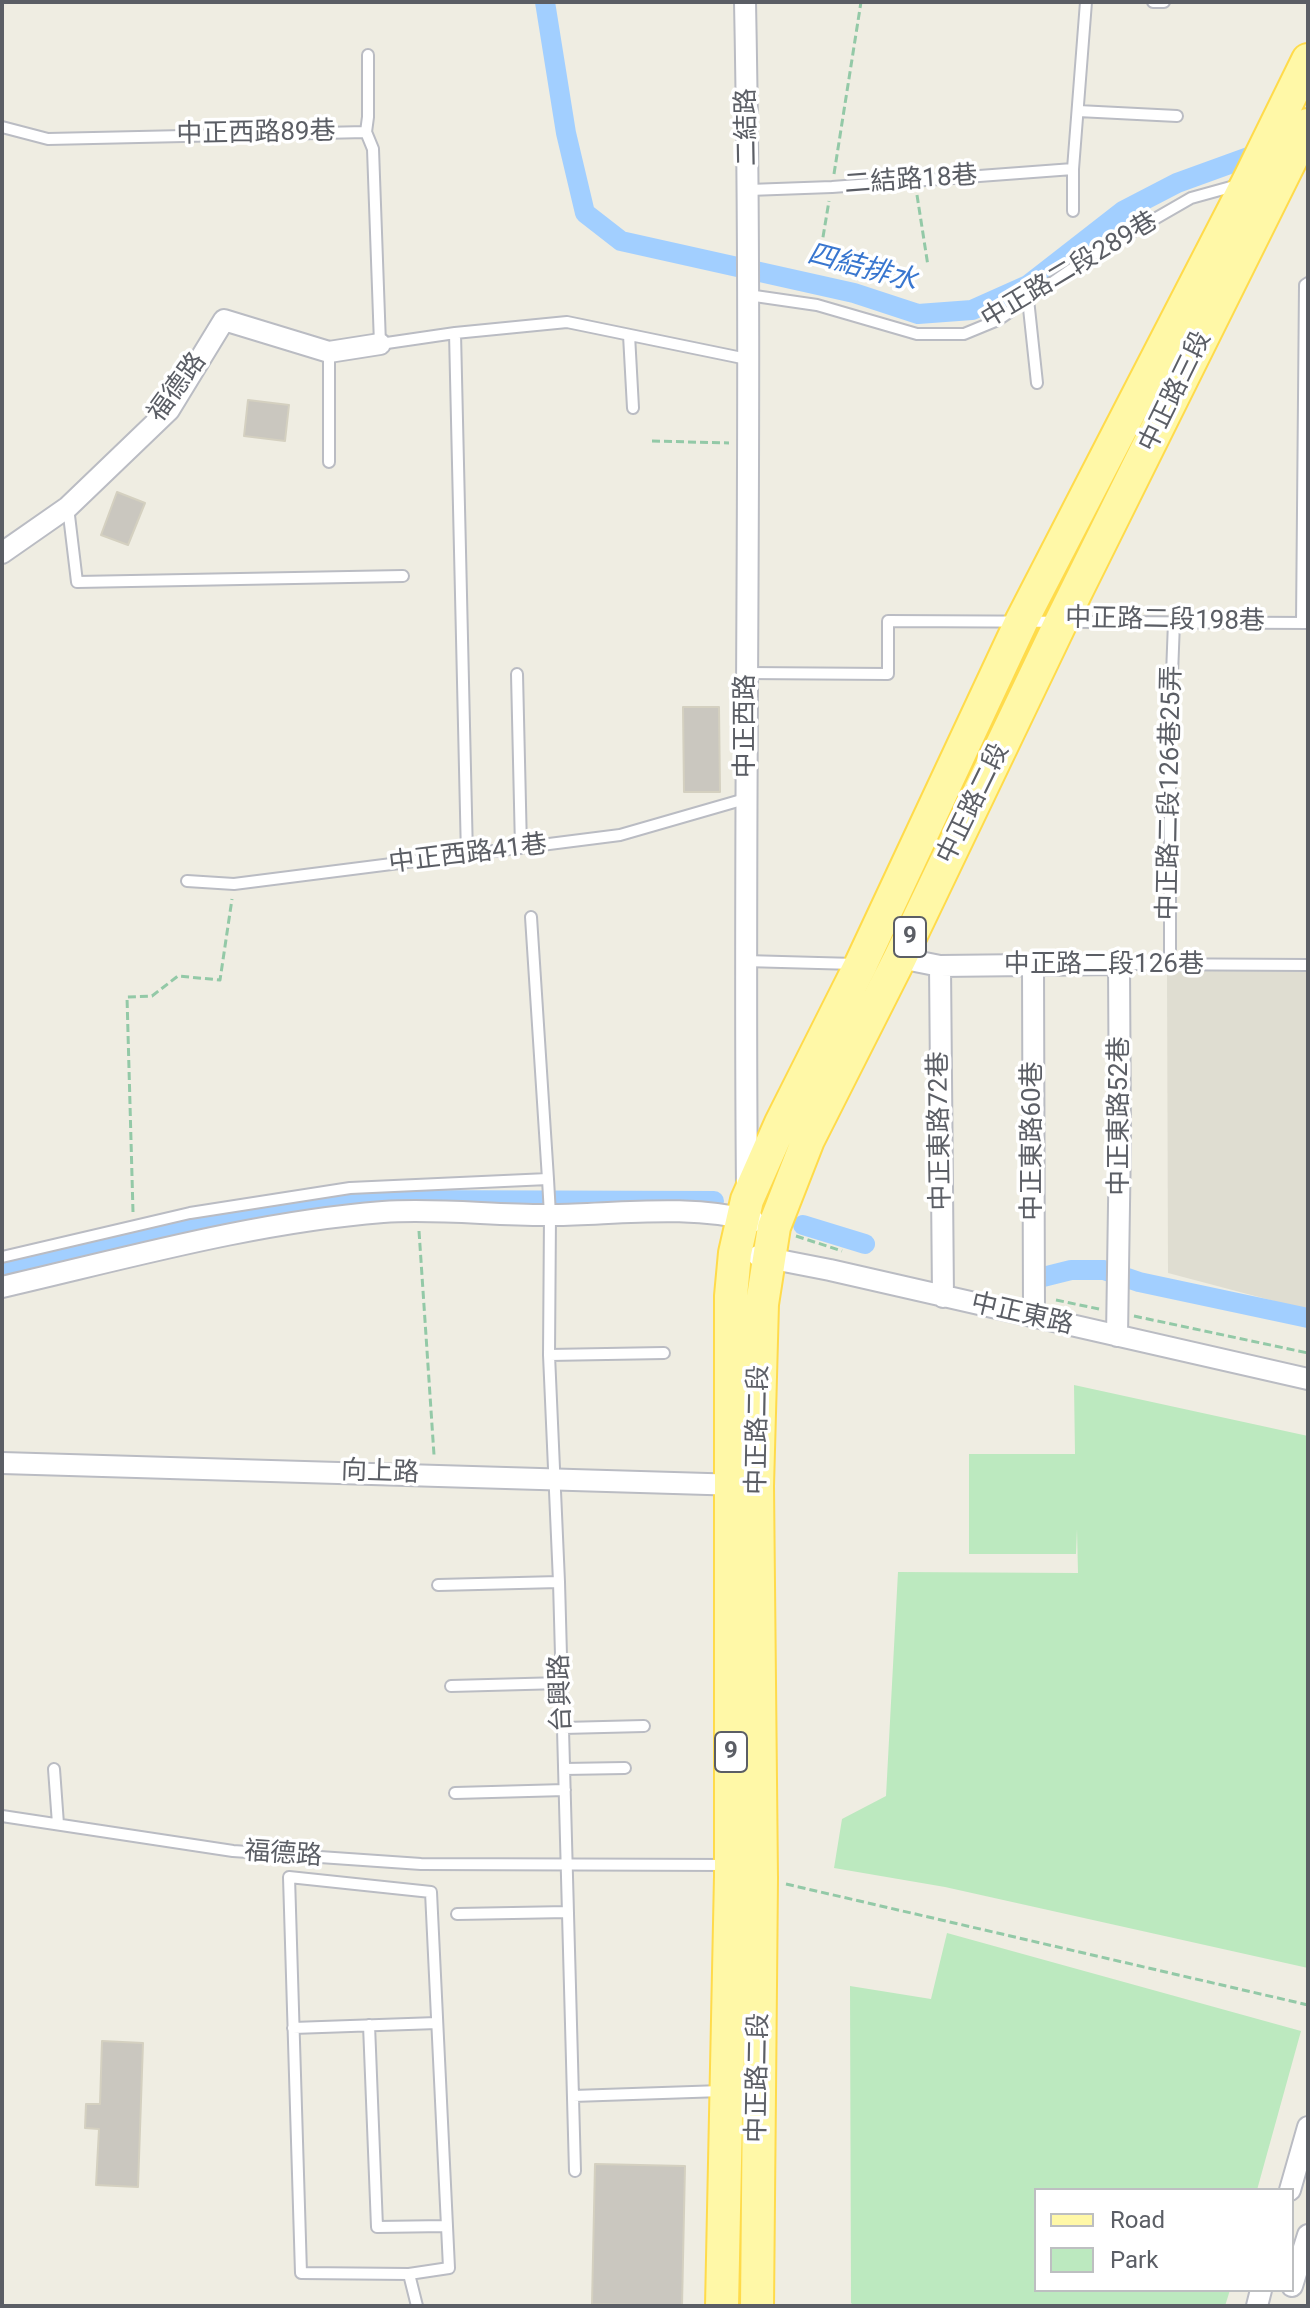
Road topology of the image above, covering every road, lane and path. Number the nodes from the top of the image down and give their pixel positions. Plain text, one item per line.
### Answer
1 (745, 2) edge
2 (861, 2) edge
3 (1086, 2) edge
4 (1153, 2) edge
5 (1164, 2) edge
6 (368, 55) dead end
7 (1308, 60) edge
8 (1078, 111) junction
9 (1177, 116) dead end
10 (1308, 125) edge
11 (2, 127) edge
12 (366, 132) junction
13 (1280, 151) junction
14 (1073, 169) junction
15 (914, 181) junction
16 (1248, 182) junction
17 (832, 187) junction
18 (749, 190) junction
19 (1073, 211) dead end
20 (821, 249) dead end
21 (748, 252) joint
22 (928, 266) dead end
23 (1308, 283) edge
24 (748, 295) junction
25 (1028, 299) junction
26 (455, 333) junction
27 (629, 335) junction
28 (380, 344) junction
29 (329, 352) junction
30 (747, 359) junction
31 (1037, 383) dead end
32 (633, 408) dead end
33 (652, 441) dead end
34 (747, 443) junction
35 (329, 462) dead end
36 (68, 507) junction
37 (2, 553) edge
38 (403, 576) dead end
39 (1022, 620) junction
40 (1062, 620) junction
41 (1174, 622) junction
42 (1305, 623) edge
43 (746, 673) junction
44 (517, 674) dead end
45 (745, 799) junction
46 (521, 848) junction
47 (467, 856) junction
48 (187, 881) dead end
49 (234, 884) junction
50 (531, 917) dead end
51 (900, 958) junction
52 (745, 961) junction
53 (861, 964) junction
54 (1119, 964) junction
55 (1170, 964) junction
56 (1033, 965) junction
57 (1308, 965) edge
58 (940, 966) junction
59 (548, 1179) junction
60 (745, 1209) junction
61 (418, 1212) junction
62 (550, 1215) junction
63 (133, 1225) junction
64 (771, 1242) junction
65 (735, 1253) junction
66 (2, 1257) edge
67 (2, 1287) edge
68 (943, 1297) junction
69 (1034, 1317) junction
70 (1117, 1336) junction
71 (664, 1353) dead end
72 (549, 1355) junction
73 (1308, 1379) edge
74 (2, 1463) edge
75 (435, 1475) junction
76 (556, 1478) junction
77 (744, 1485) junction
78 (559, 1582) junction
79 (438, 1585) dead end
80 (562, 1683) junction
81 (451, 1686) dead end
82 (644, 1726) dead end
83 (563, 1728) junction
84 (625, 1768) dead end
85 (54, 1769) dead end
86 (564, 1769) junction
87 (565, 1790) junction
88 (455, 1793) dead end
89 (2, 1816) edge
90 (58, 1824) junction
91 (567, 1865) junction
92 (731, 1865) junction
93 (761, 1878) junction
94 (568, 1912) junction
95 (457, 1914) dead end
96 (1308, 2005) edge
97 (437, 2023) junction
98 (369, 2025) junction
99 (293, 2028) junction
100 (726, 2091) junction
101 (573, 2096) junction
102 (1308, 2127) edge
103 (575, 2171) dead end
104 (1291, 2188) edge
105 (446, 2226) junction
106 (1308, 2235) edge
107 (409, 2274) junction
108 (1294, 2279) edge
109 (417, 2306) edge
110 (722, 2306) edge
111 (757, 2306) edge

1 - 18 street, 二結路
2 - 17 path
3 - 8 lane
4 - 5 lane
6 - 12 lane
7 - 13 main road, 中正路三段 / 9
8 - 9 lane
8 - 14 lane
10 - 13 main road, 9
11 - 12 lane, 中正西路89巷
12 - 28 lane, 中正西路89巷
13 - 16 main road, 9
13 - 40 main road, 中正路三段 / 9
14 - 15 lane, 二結路18巷
14 - 19 lane
15 - 17 lane, 二結路18巷
15 - 22 path
16 - 25 lane, 中正路二段289巷
16 - 39 main road, 中正路三段 / 9
17 - 18 lane, 二結路18巷
17 - 20 path
18 - 21 street, 二結路
21 - 24 street, 中正西路
23 - 42 lane
24 - 25 lane, 中正路二段289巷
24 - 30 street, 中正西路
25 - 31 lane
26 - 27 lane
26 - 28 lane
26 - 47 lane
27 - 30 lane
27 - 32 lane
28 - 29 street, 福德路
29 - 35 lane
29 - 36 street, 福德路
30 - 34 street, 中正西路
33 - 34 path
34 - 43 street, 中正西路
36 - 37 street, 福德路
36 - 38 lane
39 - 40 lane, 中正路二段198巷
39 - 43 lane, 中正路二段198巷
39 - 53 main road, 中正路二段 / 9
40 - 41 lane, 中正路二段198巷
40 - 51 main road, 中正路二段 / 9
41 - 42 lane, 中正路二段198巷
41 - 55 lane, 中正路二段126巷25弄
43 - 45 street, 中正西路
44 - 46 lane
45 - 46 lane, 中正西路41巷
45 - 52 street, 中正西路
46 - 47 lane, 中正西路41巷
47 - 49 lane, 中正西路41巷
48 - 49 lane, 中正西路41巷
49 - 63 path
50 - 59 lane, 台興路
51 - 58 street, 中正路二段126巷
51 - 64 main road, 中正路二段 / 9
52 - 53 lane
52 - 60 street, 中正西路
53 - 60 main road, 中正路二段 / 9
54 - 55 lane, 中正路二段126巷
54 - 56 street, 中正路二段126巷
54 - 70 street, 中正東路52巷
55 - 57 lane, 中正路二段126巷
56 - 58 street, 中正路二段126巷
56 - 69 street, 中正東路60巷
58 - 68 street, 中正東路72巷
59 - 62 lane, 台興路
59 - 63 lane
60 - 62 street, 中正東路
60 - 64 street, 中正東路
60 - 65 main road, 中正路二段 / 9
61 - 62 street, 中正東路
61 - 67 street, 中正東路
61 - 75 path
62 - 72 lane, 台興路
63 - 66 lane
64 - 65 street, 中正東路
64 - 68 street, 中正東路
64 - 77 main road, 中正路二段 / 9
65 - 77 main road, 中正路二段 / 9
68 - 69 street, 中正東路
69 - 70 street, 中正東路
70 - 73 street, 中正東路
71 - 72 lane
72 - 76 lane, 台興路
74 - 75 street, 向上路
75 - 76 street, 向上路
76 - 77 street, 向上路
76 - 78 lane, 台興路
77 - 92 main road, 中正路二段 / 9
77 - 93 main road, 中正路二段 / 9
78 - 79 lane
78 - 80 lane, 台興路
80 - 81 lane
80 - 83 lane, 台興路
82 - 83 lane
83 - 86 lane, 台興路
84 - 86 lane
85 - 90 lane
86 - 87 lane, 台興路
87 - 88 lane
87 - 91 lane, 台興路
89 - 90 lane, 福德路
90 - 91 lane, 福德路
91 - 92 lane, 福德路
91 - 94 lane, 台興路
92 - 100 main road, 中正路二段 / 9
93 - 96 path
93 - 111 main road, 中正路二段 / 9
94 - 95 lane
94 - 101 lane, 台興路
97 - 98 lane
97 - 99 lane
97 - 105 lane
98 - 99 lane
98 - 105 lane
99 - 107 lane
100 - 101 lane
100 - 110 main road, 中正路二段 / 9
101 - 103 lane, 台興路
102 - 104 street
105 - 107 lane
106 - 108 street
107 - 109 lane

